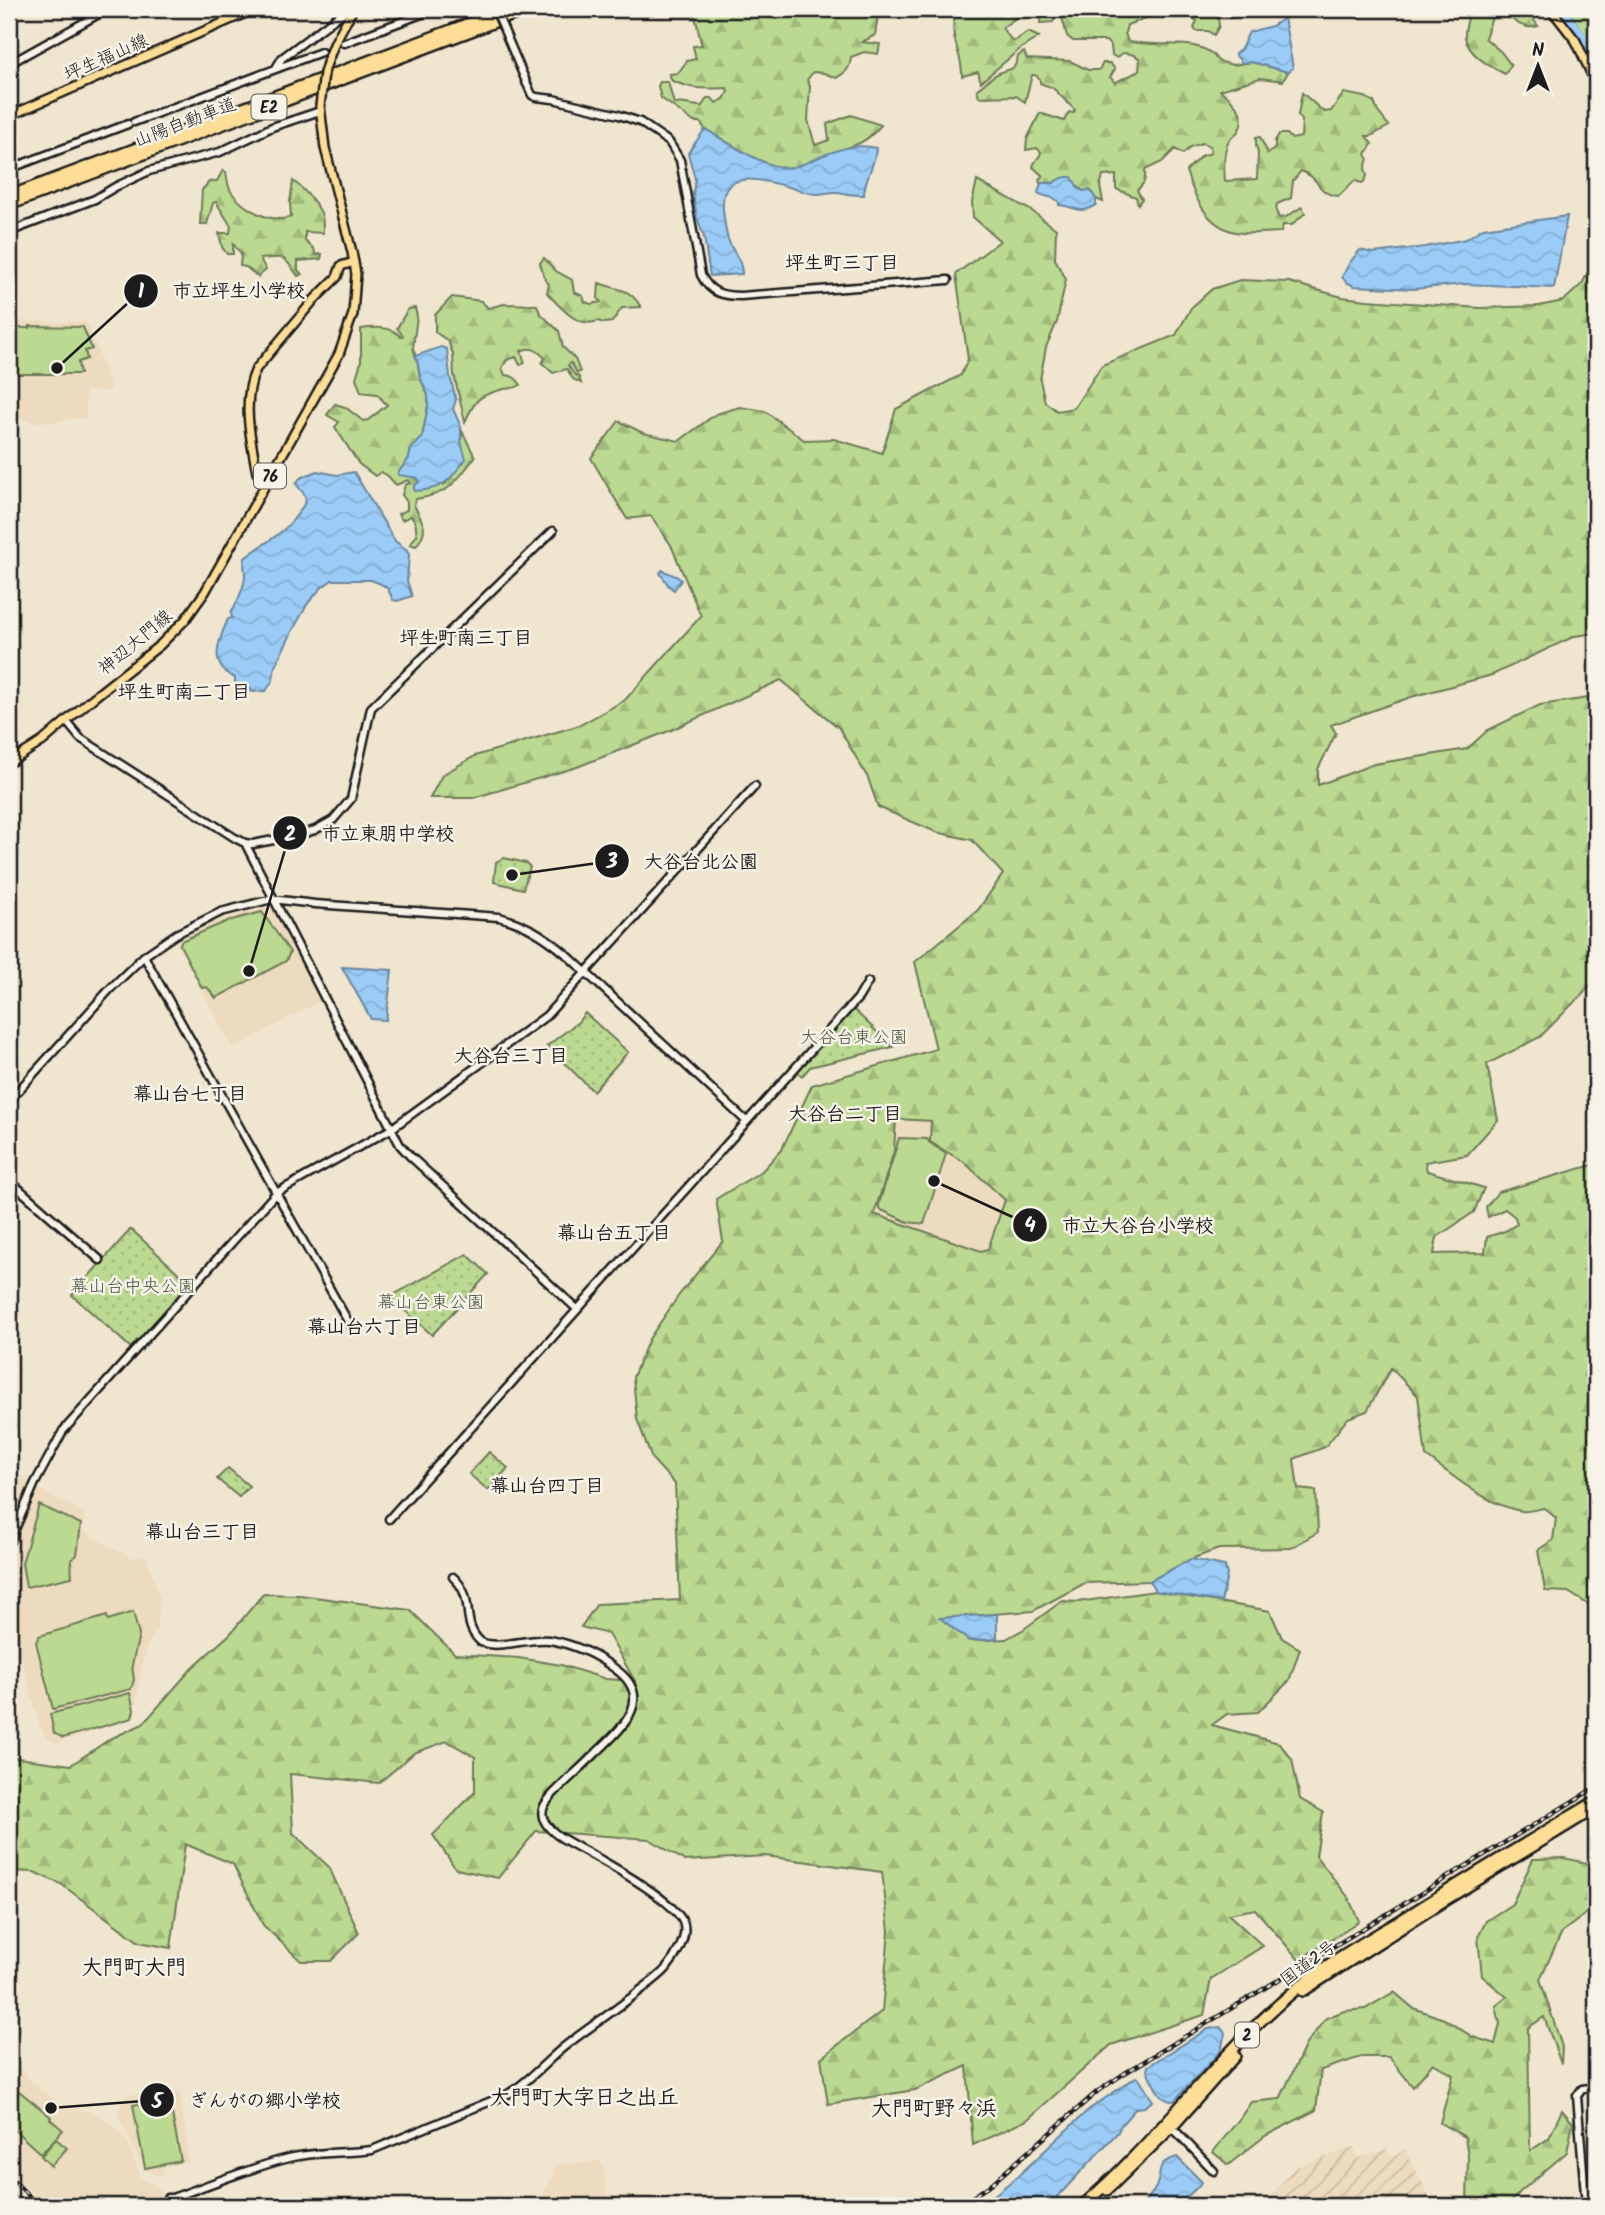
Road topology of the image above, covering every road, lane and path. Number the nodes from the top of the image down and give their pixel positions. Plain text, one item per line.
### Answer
1 (108, 9) edge
2 (255, 9) edge
3 (435, 9) edge
4 (495, 9) edge
5 (506, 9) edge
6 (529, 9) edge
7 (1551, 9) edge
8 (352, 11) edge
9 (344, 43) tunnel mouth
10 (321, 52) tunnel mouth
11 (289, 53) junction
12 (292, 62) junction
13 (9, 64) edge
14 (276, 68) junction
15 (1596, 84) edge
16 (320, 108) junction
17 (9, 116) edge
18 (9, 169) edge
19 (9, 196) edge
20 (9, 205) edge
21 (9, 232) edge
22 (354, 262) junction
23 (948, 280) dead end
24 (268, 480) junction
25 (553, 531) dead end
26 (66, 721) junction
27 (9, 763) edge
28 (755, 786) dead end
29 (245, 843) junction
30 (272, 899) junction
31 (144, 956) junction
32 (586, 973) junction
33 (868, 982) dead end
34 (9, 1101) edge
35 (746, 1121) junction
36 (391, 1129) junction
37 (9, 1180) edge
38 (276, 1193) junction
39 (100, 1260) dead end
40 (577, 1309) junction
41 (350, 1325) dead end
42 (389, 1519) dead end
43 (9, 1543) edge
44 (453, 1577) dead end
45 (1596, 1801) edge
46 (1596, 1808) edge
47 (1596, 2087) edge
48 (1169, 2124) junction
49 (1214, 2171) dead end
50 (167, 2198) dead end
51 (1082, 2206) edge
52 (1091, 2206) edge
53 (1586, 2206) edge

1 - 13 street
2 - 17 main road, 坪生福山線
3 - 9 street
4 - 23 street, bridge
5 - 19 highway, 山陽自動車道 / E2
6 - 20 highway, 山陽自動車道 / E2
7 - 15 main road
8 - 11 street
8 - 16 main road, 神辺大門線 / 76, bridge
10 - 12 street
11 - 12 street
11 - 14 street
12 - 14 street
14 - 18 street
16 - 21 street
16 - 22 main road, 神辺大門線 / 76
22 - 24 main road, 神辺大門線 / 76
22 - 24 main road, 76
24 - 26 main road, 神辺大門線 / 76
25 - 29 street
26 - 27 main road, 神辺大門線 / 76
26 - 29 street
28 - 32 street
29 - 30 street
30 - 31 street
30 - 32 street
30 - 36 street
31 - 34 street
31 - 38 street
32 - 35 street
32 - 36 street
33 - 35 street
35 - 40 street
36 - 38 street
36 - 40 street
37 - 39 street
38 - 41 street
38 - 43 street
40 - 42 street
44 - 50 street
45 - 48 highway, 国道2号 / 2
46 - 48 highway, 国道2号 / 2
47 - 53 street
48 - 49 street
48 - 51 highway, 国道2号 / 2
48 - 52 highway, 国道2号 / 2

